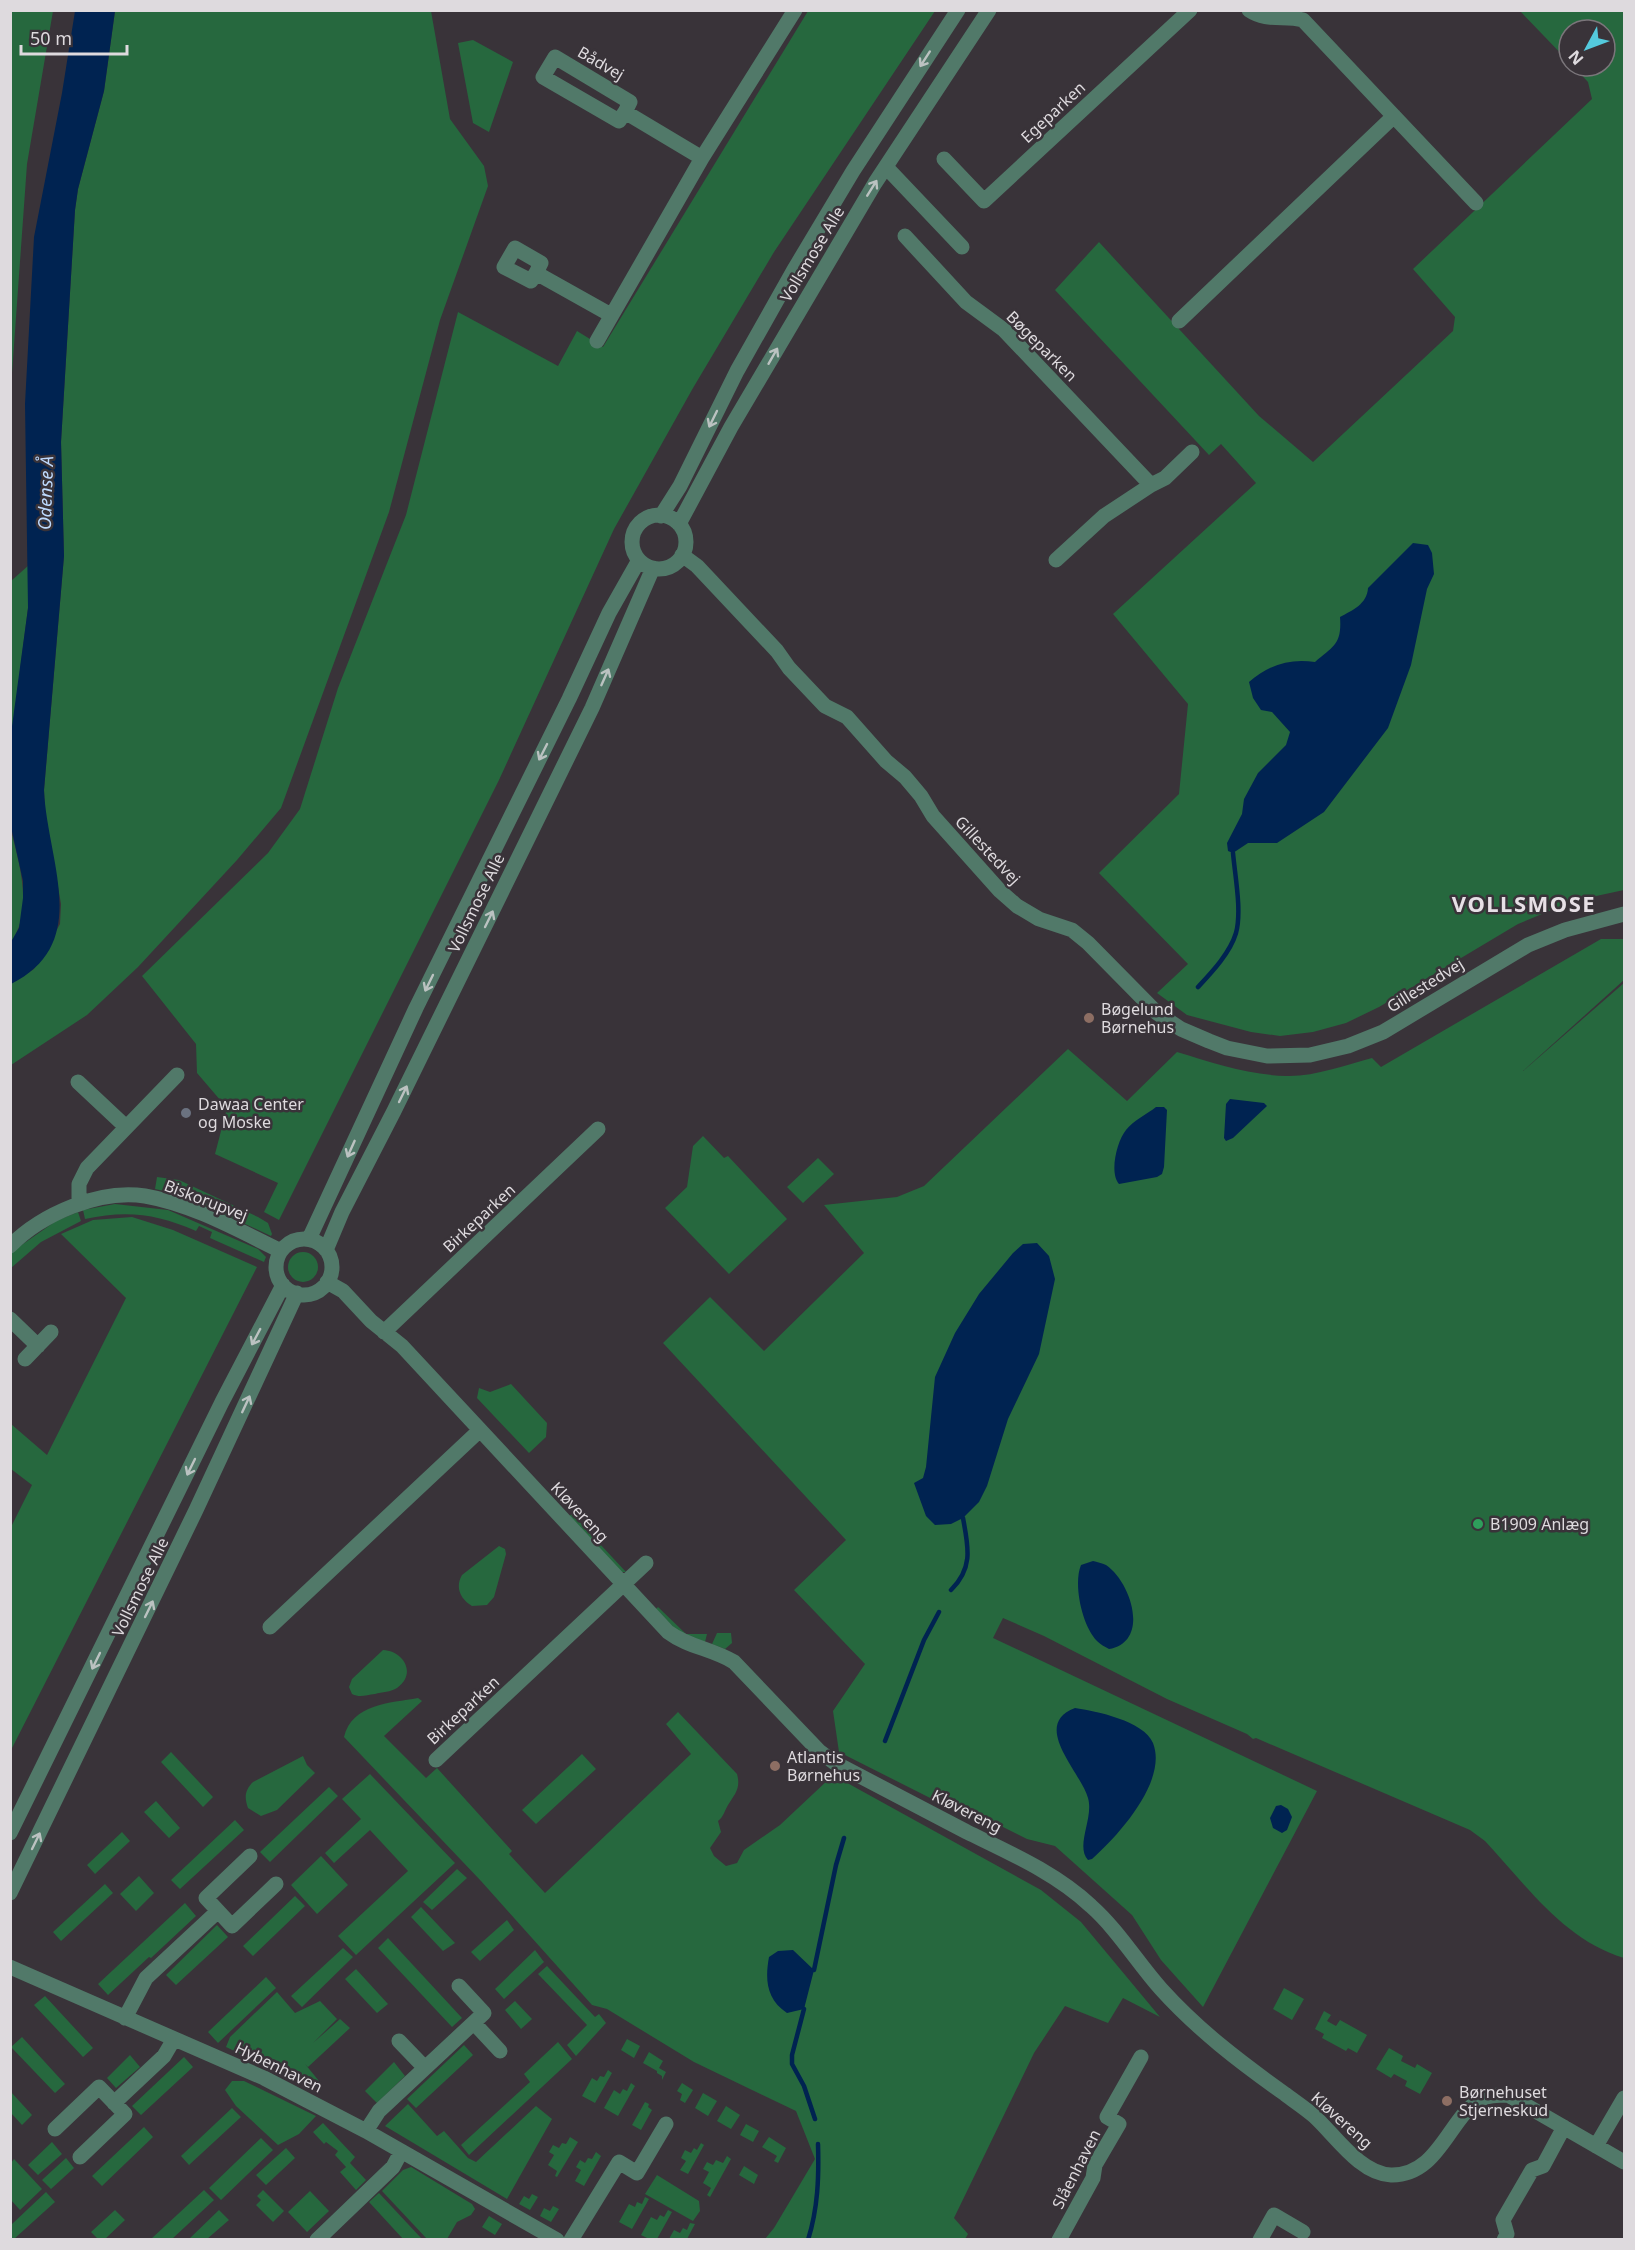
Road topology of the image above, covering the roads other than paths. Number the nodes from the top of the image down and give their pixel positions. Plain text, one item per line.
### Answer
1 (795, 10) edge
2 (958, 10) edge
3 (989, 10) edge
4 (1190, 10) edge
5 (1249, 10) edge
6 (625, 112) junction
7 (1394, 116) junction
8 (702, 158) junction
9 (945, 159) dead end
10 (885, 167) junction
11 (1476, 203) dead end
12 (905, 236) dead end
13 (962, 247) dead end
14 (536, 273) dead end
15 (611, 315) junction
16 (1179, 321) dead end
17 (597, 341) dead end
18 (1192, 452) dead end
19 (1151, 485) junction
20 (661, 516) junction
21 (679, 524) junction
22 (682, 555) junction
23 (639, 560) junction
24 (1056, 560) dead end
25 (653, 568) junction
26 (1624, 914) edge
27 (177, 1075) dead end
28 (78, 1082) dead end
29 (126, 1127) junction
30 (598, 1130) dead end
31 (79, 1203) junction
32 (309, 1239) junction
33 (10, 1246) edge
34 (326, 1250) junction
35 (281, 1251) junction
36 (327, 1282) junction
37 (290, 1289) junction
38 (10, 1320) edge
39 (51, 1332) dead end
40 (384, 1332) junction
41 (38, 1346) junction
42 (24, 1359) dead end
43 (480, 1430) junction
44 (646, 1563) dead end
45 (622, 1584) junction
46 (270, 1627) dead end
47 (436, 1760) dead end
48 (10, 1833) edge
49 (250, 1856) dead end
50 (276, 1884) dead end
51 (10, 1893) edge
52 (218, 1911) junction
53 (10, 1967) edge
54 (459, 1986) dead end
55 (125, 2018) junction
56 (474, 2023) junction
57 (174, 2039) junction
58 (399, 2041) dead end
59 (500, 2051) dead end
60 (1142, 2057) dead end
61 (425, 2068) junction
62 (1624, 2098) edge
63 (114, 2103) junction
64 (666, 2124) dead end
65 (1564, 2127) junction
66 (55, 2129) dead end
67 (366, 2131) junction
68 (1596, 2146) junction
69 (401, 2152) junction
70 (80, 2157) dead end
71 (1624, 2162) edge
72 (1303, 2232) dead end
73 (546, 2237) edge
74 (317, 2240) edge
75 (571, 2240) edge
76 (1059, 2240) edge
77 (1260, 2240) edge
78 (1504, 2240) edge

1 - 8 street
2 -> 20 street, Vollsmose Alle
3 - 10 street, Vollsmose Alle
4 - 9 street, Egeparken
5 - 7 street
6 - 6 street, Bådvej
6 - 8 street, Bådvej
7 - 11 street
7 - 16 street
8 - 15 street
10 - 13 street
21 -> 10 street, Vollsmose Alle
12 - 19 street, Bøgeparken
14 - 15 street
15 - 17 street
18 - 19 street
19 - 24 street
20 - 21 street
20 - 23 street
21 - 22 street
22 - 25 street
22 - 26 street, Gillestedvej
23 - 25 street
23 -> 32 street, Vollsmose Alle
34 -> 25 street, Vollsmose Alle
27 - 29 street
28 - 29 street
29 - 31 street
30 - 40 street, Birkeparken
31 - 33 street, Biskorupvej
31 - 35 street, Biskorupvej
32 - 34 street
32 - 35 street
34 - 36 street
35 - 37 street
36 - 37 street
36 - 40 street, Kløvereng
37 -> 48 street, Vollsmose Alle
51 -> 37 street, Vollsmose Alle
38 - 41 street
39 - 41 street
40 - 43 street, Kløvereng
41 - 42 street
43 - 45 street, Kløvereng
43 - 46 street
44 - 45 street, Birkeparken
45 - 47 street, Birkeparken
45 - 65 street, Kløvereng
49 - 52 street
50 - 52 street
52 - 55 street
53 - 55 street, Hybenhaven
54 - 56 street
55 - 57 street, Hybenhaven
56 - 59 street
56 - 61 street
57 - 63 street
57 - 67 street, Hybenhaven
58 - 61 street
60 - 76 street, Slåenhaven
61 - 67 street
62 - 68 street
63 - 66 street
63 - 70 street
64 - 75 street
65 - 68 street, Kløvereng
65 - 78 street
67 - 69 street, Hybenhaven
68 - 71 street, Kløvereng
69 - 73 street, Hybenhaven
69 - 74 street
72 - 77 street

